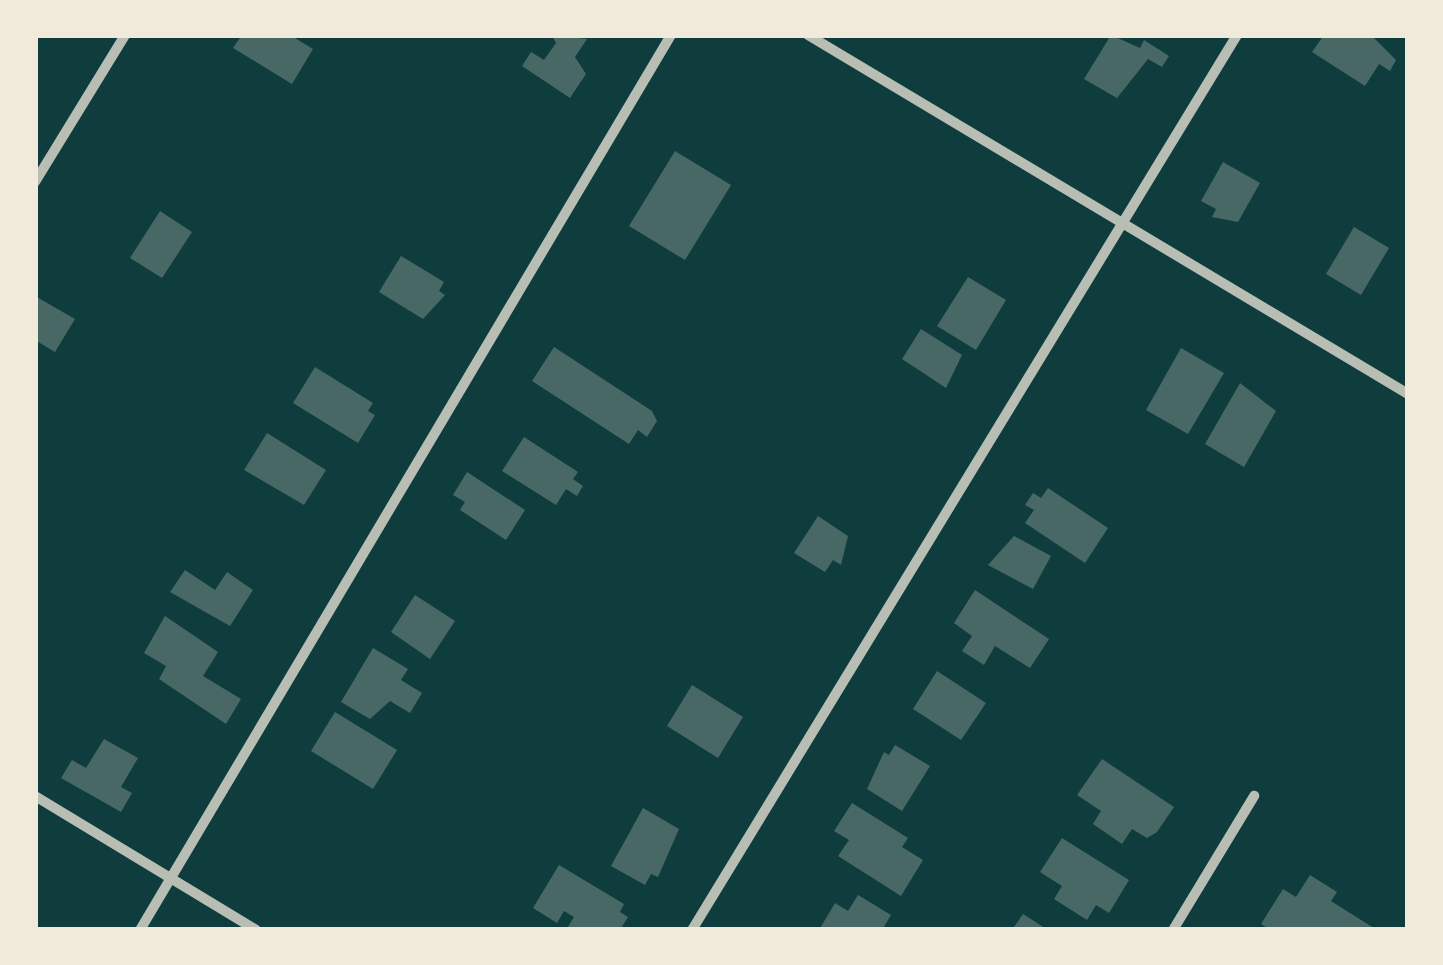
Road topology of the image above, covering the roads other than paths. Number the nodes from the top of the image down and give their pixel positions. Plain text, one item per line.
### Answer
1 (125, 35) edge
2 (671, 35) edge
3 (808, 35) edge
4 (1238, 35) edge
5 (35, 182) edge
6 (1121, 227) junction
7 (1408, 394) edge
8 (35, 796) edge
9 (1254, 796) dead end
10 (174, 877) junction
11 (140, 930) edge
12 (256, 930) edge
13 (692, 930) edge
14 (1172, 930) edge

1 - 5 street
2 - 10 street
3 - 6 street
4 - 6 street
6 - 7 street
6 - 13 street
8 - 10 street
9 - 14 street
10 - 11 street
10 - 12 street

